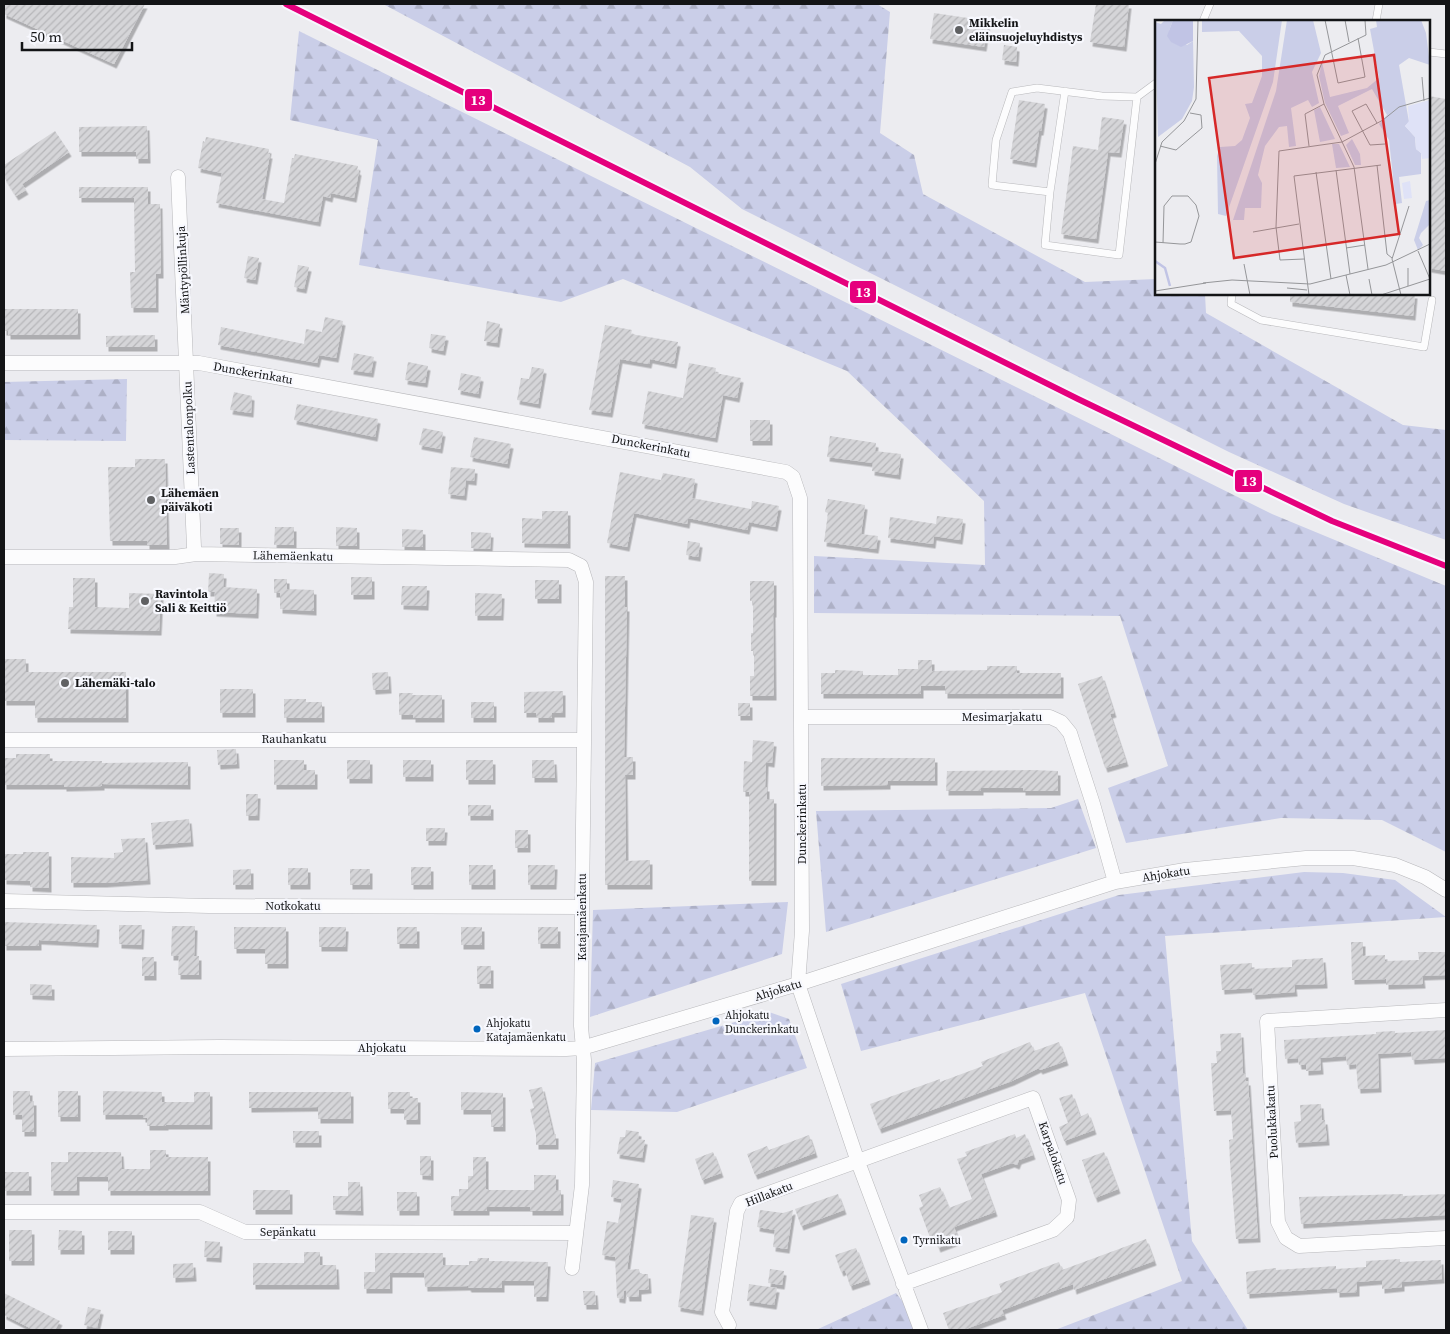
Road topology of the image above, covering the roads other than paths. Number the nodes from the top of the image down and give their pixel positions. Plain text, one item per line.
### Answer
1 (1210, 4) edge
2 (1379, 4) edge
3 (1203, 20) edge
4 (1376, 20) edge
5 (1430, 52) edge
6 (1446, 54) edge
7 (1155, 85) edge
8 (1065, 92) junction
9 (1137, 97) junction
10 (178, 177) dead end
11 (1050, 192) junction
12 (1232, 295) edge
13 (1432, 300) dead end
14 (187, 362) junction
15 (4, 363) edge
16 (196, 554) junction
17 (4, 557) edge
18 (581, 566) joint
19 (801, 717) junction
20 (4, 740) edge
21 (584, 740) junction
22 (1115, 882) junction
23 (1446, 890) edge
24 (4, 901) edge
25 (582, 907) junction
26 (798, 984) junction
27 (1446, 1010) edge
28 (582, 1048) junction
29 (4, 1049) edge
30 (858, 1162) junction
31 (4, 1212) edge
32 (576, 1233) junction
33 (1446, 1238) edge
34 (572, 1268) dead end
35 (903, 1284) junction
36 (729, 1325) dead end
37 (921, 1330) edge

1 - 3 lane
2 - 4 lane
5 - 6 lane
7 - 9 lane
8 - 9 lane
8 - 11 lane
8 - 11 lane
9 - 11 lane
10 - 14 street, Mäntypöllinkuja
12 - 13 lane
14 - 15 street, Dunckerinkatu
14 - 16 street, Lastentalonpolku
14 - 19 street, Dunckerinkatu
16 - 17 street, Lähemäenkatu
16 - 18 street, Lähemäenkatu
18 - 21 street, Katajamäenkatu
19 - 22 street, Mesimarjakatu
19 - 26 street, Dunckerinkatu
20 - 21 street, Rauhankatu
21 - 25 street, Katajamäenkatu
22 - 23 street, Ahjokatu
22 - 26 street, Ahjokatu
24 - 25 street, Notkokatu
25 - 28 street, Katajamäenkatu
26 - 28 street, Ahjokatu
26 - 30 street
27 - 33 street, Puolukkakatu
28 - 29 street, Ahjokatu
28 - 32 street, Katajamäenkatu
30 - 35 street
30 - 35 street, Karpalokatu
30 - 36 street, Hillakatu
31 - 32 street, Sepänkatu
32 - 34 street, Katajamäenkatu
35 - 37 street

